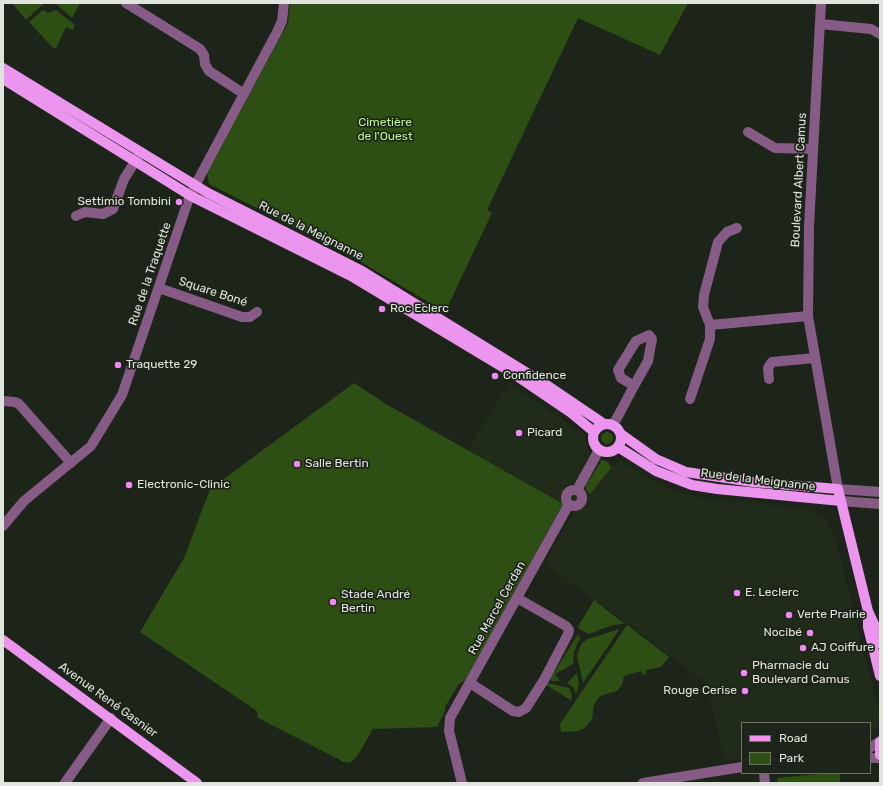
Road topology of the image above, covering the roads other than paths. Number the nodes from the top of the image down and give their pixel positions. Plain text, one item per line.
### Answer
1 (126, 3) edge
2 (284, 3) edge
3 (821, 3) edge
4 (820, 24) junction
5 (880, 34) edge
6 (3, 68) edge
7 (3, 79) edge
8 (244, 94) junction
9 (748, 132) dead end
10 (814, 149) junction
11 (138, 156) junction
12 (195, 186) junction
13 (191, 196) junction
14 (76, 216) dead end
15 (737, 228) dead end
16 (159, 288) junction
17 (257, 312) dead end
18 (808, 316) junction
19 (710, 325) junction
20 (815, 358) junction
21 (769, 379) dead end
22 (634, 386) junction
23 (690, 399) dead end
24 (3, 401) edge
25 (608, 424) junction
26 (594, 432) junction
27 (621, 434) junction
28 (618, 447) junction
29 (599, 450) junction
30 (71, 463) junction
31 (838, 489) junction
32 (880, 492) edge
33 (841, 501) junction
34 (880, 504) edge
35 (3, 526) edge
36 (517, 598) junction
37 (868, 611) junction
38 (3, 640) edge
39 (880, 643) edge
40 (880, 676) edge
41 (470, 683) junction
42 (111, 718) junction
43 (880, 741) edge
44 (871, 747) edge
45 (880, 755) edge
46 (741, 767) edge
47 (65, 783) edge
48 (196, 783) edge
49 (462, 783) edge
50 (643, 783) edge

1 - 8 street
2 - 8 street, Rue de la Traquette
3 - 4 street, Boulevard Albert Camus
4 - 5 street
4 - 10 street, Boulevard Albert Camus
6 - 11 main road, Rue de la Meignanne
7 - 11 main road, Rue de la Meignanne
8 - 12 street, Rue de la Traquette
9 - 10 street
10 - 18 street, Boulevard Albert Camus
11 - 12 main road, Rue de la Meignanne
11 - 13 main road, Rue de la Meignanne
11 - 14 street
12 - 13 street, Rue de la Traquette
12 - 25 main road, Rue de la Meignanne
13 - 16 street, Rue de la Traquette
13 - 26 main road, Rue de la Meignanne
15 - 19 street
16 - 17 street, Square Boné
16 - 30 street, Rue de la Traquette
18 - 19 street
18 - 20 street, Boulevard Albert Camus
19 - 23 street
20 - 21 street
20 - 31 street, Boulevard Albert Camus
22 - 22 street
22 - 25 street
24 - 30 street
25 - 26 main road
25 - 27 main road
26 - 29 main road
27 - 28 main road
27 - 31 main road, Rue de la Meignanne
28 - 29 main road
28 - 33 main road, Rue de la Meignanne
29 - 36 street, Rue Marcel Cerdan
30 - 35 street, Rue de la Traquette
31 - 32 street, Rue de la Meignanne
31 - 33 main road, Boulevard Albert Camus
33 - 34 street, Rue de la Meignanne
33 - 37 main road, Boulevard Albert Camus
36 - 41 street, Rue Marcel Cerdan
36 - 41 street
37 - 39 main road, Boulevard Albert Camus
37 - 40 main road, Boulevard Albert Camus
38 - 42 main road, Avenue René Gasnier
41 - 49 street, Rue Marcel Cerdan
42 - 47 street
42 - 48 main road, Avenue René Gasnier
43 - 44 street
43 - 45 main road
46 - 50 street

